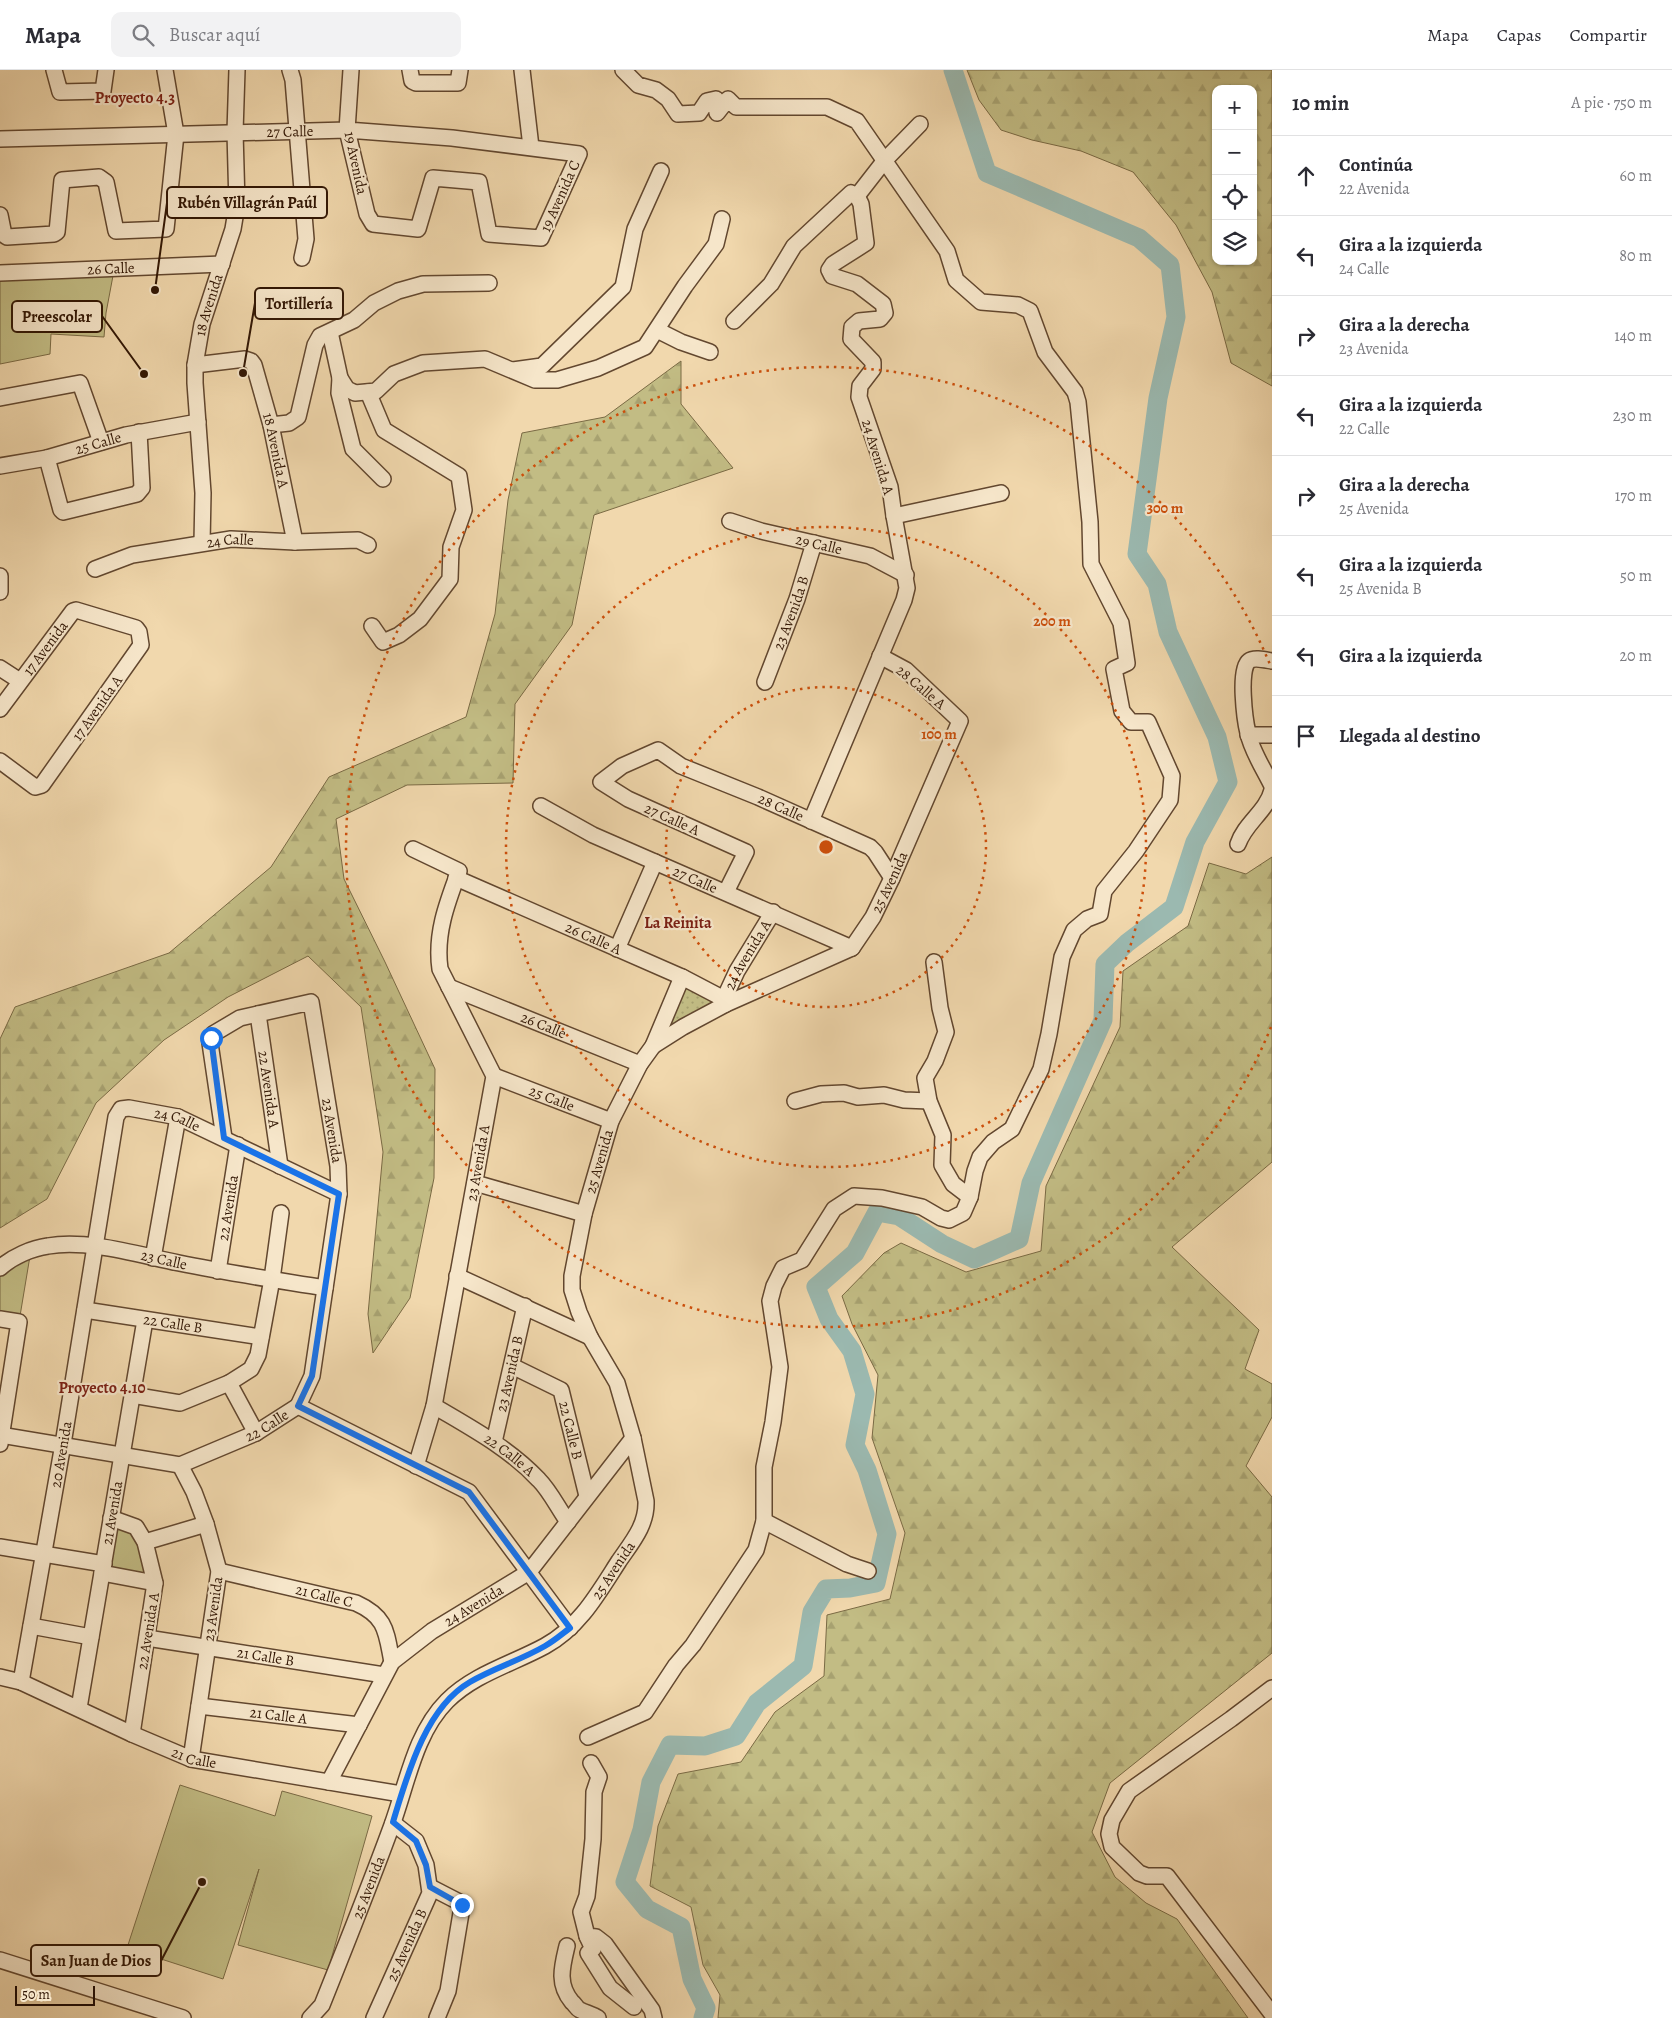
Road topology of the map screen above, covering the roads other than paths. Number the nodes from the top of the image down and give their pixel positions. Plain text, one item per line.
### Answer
1 (54, 70) edge
2 (106, 70) edge
3 (165, 70) edge
4 (237, 70) edge
5 (290, 70) edge
6 (351, 70) edge
7 (522, 70) edge
8 (623, 70) edge
9 (411, 76) edge
10 (459, 77) edge
11 (920, 124) dead end
12 (347, 130) junction
13 (298, 131) junction
14 (236, 132) junction
15 (176, 134) junction
16 (0, 139) edge
17 (532, 148) junction
18 (579, 154) joint
19 (885, 160) junction
20 (660, 171) dead end
21 (857, 196) junction
22 (0, 215) edge
23 (722, 219) dead end
24 (489, 234) joint
25 (302, 258) dead end
26 (222, 264) junction
27 (0, 273) edge
28 (489, 283) dead end
29 (734, 321) dead end
30 (657, 330) junction
31 (330, 332) junction
32 (710, 352) dead end
33 (195, 365) junction
34 (512, 370) junction
35 (340, 378) junction
36 (368, 392) junction
37 (0, 398) edge
38 (198, 422) junction
39 (271, 425) junction
40 (139, 432) junction
41 (101, 442) junction
42 (47, 458) junction
43 (0, 466) edge
44 (382, 479) dead end
45 (1001, 493) dead end
46 (894, 516) junction
47 (730, 521) dead end
48 (295, 542) junction
49 (202, 543) junction
50 (814, 543) junction
51 (368, 545) dead end
52 (95, 568) dead end
53 (906, 575) junction
54 (372, 626) dead end
55 (136, 628) joint
56 (880, 656) junction
57 (1272, 660) edge
58 (0, 668) edge
59 (20, 681) junction
60 (765, 682) dead end
61 (0, 709) edge
62 (960, 721) joint
63 (1248, 735) junction
64 (1272, 736) edge
65 (658, 750) joint
66 (0, 760) edge
67 (1272, 786) edge
68 (1272, 790) edge
69 (541, 806) dead end
70 (811, 821) junction
71 (1238, 844) dead end
72 (413, 849) dead end
73 (655, 862) junction
74 (458, 874) junction
75 (892, 878) junction
76 (726, 892) junction
77 (773, 912) junction
78 (852, 948) junction
79 (618, 949) junction
80 (934, 962) dead end
81 (682, 977) junction
82 (449, 987) junction
83 (725, 1001) junction
84 (258, 1014) junction
85 (653, 1046) junction
86 (640, 1064) junction
87 (494, 1076) junction
88 (794, 1101) dead end
89 (929, 1101) junction
90 (121, 1109) joint
91 (178, 1117) junction
92 (610, 1121) junction
93 (224, 1138) junction
94 (238, 1145) junction
95 (280, 1166) junction
96 (475, 1183) junction
97 (339, 1194) junction
98 (970, 1197) junction
99 (281, 1213) dead end
100 (584, 1214) junction
101 (95, 1247) junction
102 (153, 1258) junction
103 (2, 1266) edge
104 (218, 1271) junction
105 (457, 1276) junction
106 (272, 1279) junction
107 (325, 1288) junction
108 (525, 1306) junction
109 (85, 1310) junction
110 (0, 1319) edge
111 (145, 1320) junction
112 (590, 1336) junction
113 (261, 1337) junction
114 (512, 1366) junction
115 (229, 1383) junction
116 (132, 1396) junction
117 (298, 1406) junction
118 (434, 1406) junction
119 (256, 1433) junction
120 (0, 1438) edge
121 (633, 1438) junction
122 (494, 1442) junction
123 (63, 1444) junction
124 (122, 1455) junction
125 (180, 1465) junction
126 (416, 1466) junction
127 (587, 1496) junction
128 (111, 1518) junction
129 (764, 1521) junction
130 (568, 1522) junction
131 (206, 1524) junction
132 (145, 1542) junction
133 (0, 1547) edge
134 (44, 1554) junction
135 (103, 1568) junction
136 (219, 1571) junction
137 (868, 1571) dead end
138 (530, 1572) junction
139 (155, 1583) junction
140 (31, 1626) junction
141 (570, 1628) junction
142 (91, 1637) junction
143 (147, 1638) junction
144 (208, 1646) junction
145 (388, 1668) junction
146 (0, 1677) edge
147 (21, 1682) junction
148 (1272, 1688) edge
149 (199, 1706) junction
150 (79, 1708) junction
151 (359, 1725) junction
152 (132, 1734) junction
153 (588, 1737) dead end
154 (192, 1759) junction
155 (591, 1763) dead end
156 (329, 1782) junction
157 (401, 1794) junction
158 (393, 1822) junction
159 (430, 1887) junction
160 (587, 1936) junction
161 (567, 1946) dead end
162 (0, 1960) edge
163 (634, 2007) dead end
164 (1272, 2014) edge
165 (183, 2018) edge
166 (310, 2018) edge
167 (374, 2018) edge
168 (437, 2018) edge
169 (598, 2018) edge
170 (654, 2018) edge

1 - 2 street
3 - 15 street
4 - 14 street, 18 Avenida
5 - 13 street
6 - 12 street, 19 Avenida
7 - 17 street
8 - 19 street
9 - 10 street
11 - 19 street
12 - 13 street, 27 Calle
12 - 17 street, 27 Calle
12 - 24 street, 19 Avenida
13 - 14 street, 27 Calle
13 - 25 street
14 - 15 street, 27 Calle
14 - 26 street, 18 Avenida
15 - 16 street, 27 Calle
15 - 22 street
17 - 18 street, 27 Calle
18 - 24 street, 19 Avenida C
19 - 21 street
19 - 98 street
20 - 34 street
21 - 29 street
21 - 46 street, 24 Avenida A
23 - 30 street
26 - 27 street, 26 Calle
26 - 33 street, 18 Avenida
28 - 31 street
30 - 32 street
30 - 34 street
31 - 35 street
31 - 39 street
33 - 38 street, 18 Avenida
33 - 39 street, 18 Avenida A
34 - 36 street
35 - 36 street
35 - 44 street
36 - 54 street
37 - 41 street
38 - 40 street, 25 Calle
38 - 49 street, 18 Avenida
39 - 48 street, 18 Avenida A
40 - 41 street, 25 Calle
40 - 42 street
41 - 42 street, 25 Calle
42 - 43 street, 25 Calle
45 - 46 street
46 - 53 street, 24 Avenida A
47 - 50 street, 29 Calle
48 - 49 street, 24 Calle
48 - 51 street, 24 Calle
49 - 52 street, 24 Calle
50 - 53 street, 29 Calle
50 - 60 street, 23 Avenida B
53 - 56 street, 24 Avenida A
55 - 59 street, 17 Avenida
55 - 66 street, 17 Avenida A
56 - 62 street, 28 Calle A
56 - 70 street, 24 Avenida A
57 - 63 street
58 - 59 street
59 - 61 street, 17 Avenida
62 - 75 street, 25 Avenida
63 - 64 street
63 - 67 street
65 - 70 street, 28 Calle
65 - 76 street, 27 Calle A
68 - 71 street
69 - 73 street, 27 Calle
70 - 75 street, 28 Calle
72 - 74 street, 26 Calle A
73 - 76 street, 27 Calle
73 - 79 street
74 - 79 street, 26 Calle A
74 - 82 street
75 - 78 street, 25 Avenida
76 - 77 street, 27 Calle
77 - 78 street, 27 Calle
77 - 83 street, 24 Avenida A
78 - 83 street, 25 Avenida
79 - 81 street, 26 Calle A
80 - 89 street
81 - 83 street, 26 Calle A
81 - 85 street, 25 Avenida
82 - 86 street, 26 Calle
82 - 87 street
83 - 85 street, 25 Avenida
84 - 93 street
84 - 95 street, 22 Avenida A
84 - 97 street, 23 Avenida
85 - 86 street, 25 Avenida
86 - 92 street, 25 Avenida
87 - 92 street, 25 Calle
87 - 96 street, 23 Avenida A
88 - 89 street
89 - 98 street
90 - 91 street, 24 Calle
90 - 101 street, 20 Avenida
91 - 93 street, 24 Calle
91 - 102 street
92 - 100 street, 25 Avenida
93 - 94 street, 24 Calle
94 - 95 street, 24 Calle
94 - 104 street, 22 Avenida
95 - 97 street, 24 Calle
96 - 100 street
96 - 105 street, 23 Avenida A
97 - 107 street, 23 Avenida
98 - 129 street
99 - 106 street
100 - 112 street, 25 Avenida
101 - 102 street, 23 Calle
101 - 103 street, 23 Calle
101 - 109 street, 20 Avenida
102 - 104 street, 23 Calle
104 - 106 street, 23 Calle
105 - 108 street
105 - 118 street, 23 Avenida A
106 - 107 street, 23 Calle
106 - 113 street
107 - 117 street, 23 Avenida
108 - 112 street
108 - 114 street, 23 Avenida B
109 - 111 street, 22 Calle B
109 - 123 street, 20 Avenida
110 - 120 street
111 - 113 street, 22 Calle B
111 - 116 street, 21 Avenida
112 - 121 street, 25 Avenida
113 - 115 street
114 - 122 street, 23 Avenida B
114 - 127 street, 22 Calle B
115 - 116 street
115 - 119 street
116 - 124 street, 21 Avenida
117 - 119 street, 22 Calle
117 - 126 street, 22 Calle
118 - 122 street, 22 Calle A
118 - 126 street, 23 Avenida A
119 - 125 street, 22 Calle
120 - 123 street
121 - 127 street, 24 Avenida
121 - 141 street, 25 Avenida
122 - 130 street, 22 Calle A
123 - 124 street
123 - 134 street, 20 Avenida
124 - 125 street
124 - 128 street, 21 Avenida
125 - 131 street, 23 Avenida
126 - 138 street, 22 Calle
127 - 130 street, 24 Avenida
128 - 132 street, 22 Avenida A
128 - 135 street, 21 Avenida
129 - 137 street
129 - 153 street
130 - 138 street, 24 Avenida
131 - 132 street
131 - 136 street, 23 Avenida
132 - 139 street, 22 Avenida A
133 - 134 street
134 - 135 street
134 - 140 street, 20 Avenida
135 - 139 street
135 - 142 street, 21 Avenida
136 - 144 street, 23 Avenida
136 - 145 street, 21 Calle C
138 - 141 street, 22 Calle
138 - 145 street, 24 Avenida
139 - 143 street, 22 Avenida A
140 - 142 street
140 - 147 street, 20 Avenida
141 - 157 street, 25 Avenida
142 - 150 street, 21 Avenida
143 - 144 street, 21 Calle B
143 - 152 street, 22 Avenida A
144 - 145 street, 21 Calle B
144 - 149 street, 23 Avenida
145 - 151 street, 24 Avenida
146 - 147 street, 21 Calle
147 - 150 street, 21 Calle
148 - 164 street
149 - 151 street, 21 Calle A
149 - 154 street, 23 Avenida
150 - 152 street, 21 Calle
151 - 156 street, 24 Avenida
152 - 154 street, 21 Calle
154 - 156 street, 21 Calle
155 - 160 street
156 - 157 street, 21 Calle
157 - 158 street, 25 Avenida
158 - 159 street
158 - 166 street, 25 Avenida
159 - 167 street, 25 Avenida B
159 - 168 street
160 - 163 street
160 - 170 street
161 - 169 street
162 - 165 street

